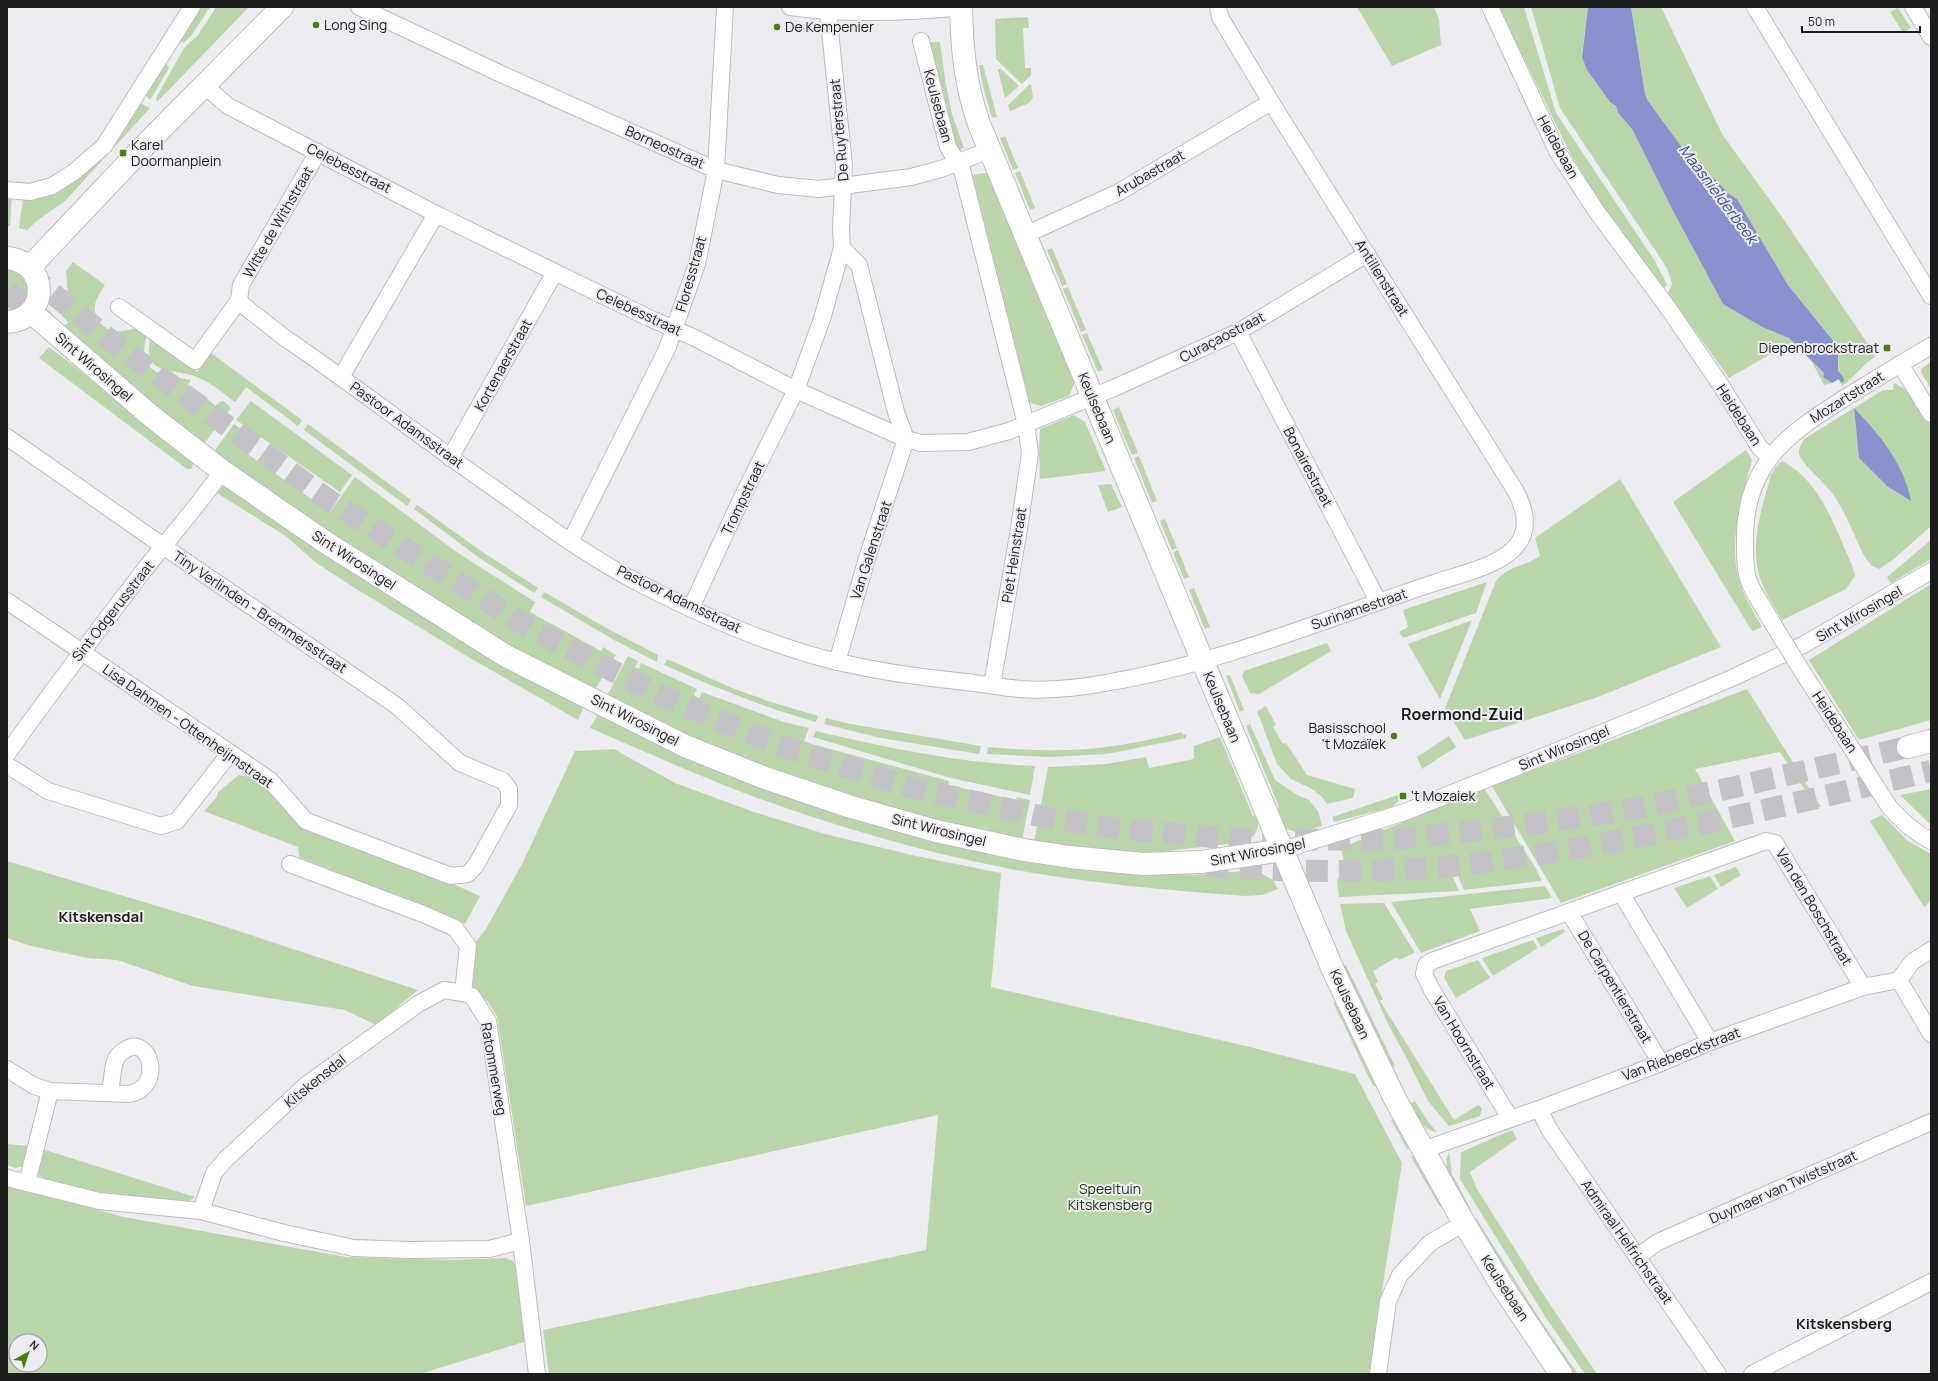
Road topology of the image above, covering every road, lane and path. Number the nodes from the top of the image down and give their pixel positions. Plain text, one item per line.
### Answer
1 (192, 7) edge
2 (282, 7) edge
3 (359, 7) edge
4 (725, 7) edge
5 (790, 7) edge
6 (961, 7) edge
7 (1218, 7) edge
8 (1490, 7) edge
9 (1755, 7) edge
10 (1913, 7) edge
11 (828, 12) junction
12 (1931, 37) edge
13 (921, 41) dead end
14 (205, 86) junction
15 (1271, 102) junction
16 (989, 150) junction
17 (318, 152) junction
18 (958, 162) junction
19 (716, 170) junction
20 (843, 186) junction
21 (12, 191) edge
22 (436, 214) junction
23 (1025, 235) junction
24 (842, 248) junction
25 (1367, 254) junction
26 (7, 258) edge
27 (30, 266) junction
28 (555, 272) junction
29 (239, 296) junction
30 (1931, 296) edge
31 (119, 307) dead end
32 (30, 312) junction
33 (7, 322) edge
34 (674, 329) junction
35 (1238, 332) junction
36 (1931, 346) edge
37 (1900, 364) junction
38 (341, 377) junction
39 (796, 390) junction
40 (1092, 396) junction
41 (1931, 414) edge
42 (1026, 424) junction
43 (7, 437) edge
44 (906, 439) junction
45 (1770, 457) junction
46 (450, 458) junction
47 (222, 471) junction
48 (570, 542) junction
49 (163, 546) junction
50 (1512, 551) joint
51 (1931, 571) edge
52 (7, 601) edge
53 (1378, 601) junction
54 (691, 608) junction
55 (80, 652) junction
56 (837, 662) junction
57 (1203, 662) junction
58 (992, 685) junction
59 (1931, 741) edge
60 (1908, 747) tunnel mouth
61 (230, 753) junction
62 (7, 754) edge
63 (7, 765) edge
64 (1931, 841) edge
65 (1283, 850) junction
66 (290, 864) dead end
67 (461, 876) joint
68 (1621, 893) junction
69 (1569, 912) junction
70 (1931, 950) edge
71 (1426, 965) joint
72 (1899, 980) junction
73 (1863, 987) junction
74 (463, 993) junction
75 (1931, 1034) edge
76 (1710, 1042) junction
77 (1661, 1063) junction
78 (7, 1069) edge
79 (50, 1091) junction
80 (110, 1093) dead end
81 (1538, 1109) junction
82 (1510, 1118) junction
83 (1931, 1122) edge
84 (1423, 1150) junction
85 (7, 1178) edge
86 (27, 1183) junction
87 (201, 1211) junction
88 (1464, 1223) junction
89 (521, 1241) junction
90 (1637, 1257) junction
91 (1931, 1282) edge
92 (537, 1374) edge
93 (1378, 1374) edge
94 (1561, 1374) edge
95 (1718, 1374) edge
96 (1752, 1374) edge

1 - 21 street
2 - 14 main road
3 - 19 street, Borneostraat
4 - 19 street, Floresstraat
5 - 11 street
6 - 11 street
6 - 16 main road, Keulsebaan
7 - 15 street, Antillenstraat
8 - 45 street, Heidebaan
9 - 30 street
10 - 12 street
11 - 20 street, De Ruyterstraat
13 - 18 street, Keulsebaan
14 - 17 street, Celebesstraat
14 - 27 main road
15 - 23 street, Arubastraat
15 - 25 street, Antillenstraat
16 - 18 street, Borneostraat
16 - 23 main road, Keulsebaan
17 - 22 street, Celebesstraat
17 - 29 street, Witte de Withstraat
18 - 20 street, Borneostraat
18 - 42 street, Keulsebaan
19 - 20 street, Borneostraat
19 - 34 street, Floresstraat
20 - 24 street, De Ruyterstraat
22 - 28 street, Celebesstraat
22 - 38 street
23 - 40 main road, Keulsebaan
24 - 39 street, De Ruyterstraat
24 - 44 street
25 - 35 street, Curaçaostraat
25 - 50 street, Antillenstraat
26 - 27 main road
27 - 32 main road
28 - 34 street, Celebesstraat
28 - 46 street, Kortenaerstraat
29 - 31 street, Witte de Withstraat
29 - 38 street, Pastoor Adamsstraat
32 - 33 main road
32 - 47 main road, Sint Wirosingel
34 - 39 street, Celebesstraat
34 - 48 street, Floresstraat
35 - 40 street, Curaçaostraat
35 - 53 street, Bonairestraat
36 - 37 street, Mozartstraat
37 - 41 street
37 - 45 street, Mozartstraat
38 - 46 street, Pastoor Adamsstraat
39 - 44 street, Celebesstraat
39 - 54 street, Trompstraat
40 - 42 street, Celebesstraat
40 - 57 main road, Keulsebaan
42 - 44 street, Celebesstraat
42 - 58 street, Piet Heinstraat
43 - 49 street, Tiny Verlinden - Bremmersstraat
44 - 56 street, Van Galenstraat
45 - 64 street, Heidebaan, bridge
46 - 48 street, Pastoor Adamsstraat
47 - 49 street, Sint Odgerusstraat
47 - 65 main road, Sint Wirosingel
48 - 54 street, Pastoor Adamsstraat
49 - 55 street, Sint Odgerusstraat
49 - 67 street, Tiny Verlinden - Bremmersstraat
50 - 53 street, Surinamestraat
51 - 65 street, Sint Wirosingel
52 - 55 street, Lisa Dahmen - Ottenheijmstraat
53 - 57 street, Surinamestraat
54 - 56 street, Pastoor Adamsstraat
55 - 61 street, Lisa Dahmen - Ottenheijmstraat
55 - 62 street, Sint Odgerusstraat
56 - 58 street, Pastoor Adamsstraat
57 - 58 street, Pastoor Adamsstraat
57 - 65 main road, Keulsebaan
59 - 60 main road
61 - 63 street
61 - 67 street, Lisa Dahmen - Ottenheijmstraat
65 - 84 main road, Keulsebaan
66 - 74 street
68 - 69 street, Van den Boschstraat
68 - 73 street, Van den Boschstraat
68 - 76 street
69 - 71 street, Van den Boschstraat
69 - 77 street, De Carpentierstraat
70 - 72 street
71 - 82 street, Van Hoornstraat
72 - 73 street, Van Riebeeckstraat
72 - 75 street
73 - 76 street, Van Riebeeckstraat
74 - 87 street, Kitskensdal
74 - 89 street, Ratommerweg
76 - 77 street, Van Riebeeckstraat
77 - 81 street, Van Riebeeckstraat
78 - 79 street
79 - 80 street
79 - 86 street
81 - 82 street, Van Riebeeckstraat
81 - 90 street, Admiraal Helfrichstraat
82 - 84 street, Van Riebeeckstraat
83 - 90 street, Duymaer van Twiststraat
84 - 88 main road, Keulsebaan
85 - 86 street
86 - 87 street
87 - 89 street
88 - 93 street
88 - 94 main road, Keulsebaan
89 - 92 street, Ratommerweg
90 - 95 street, Admiraal Helfrichstraat
91 - 96 street

